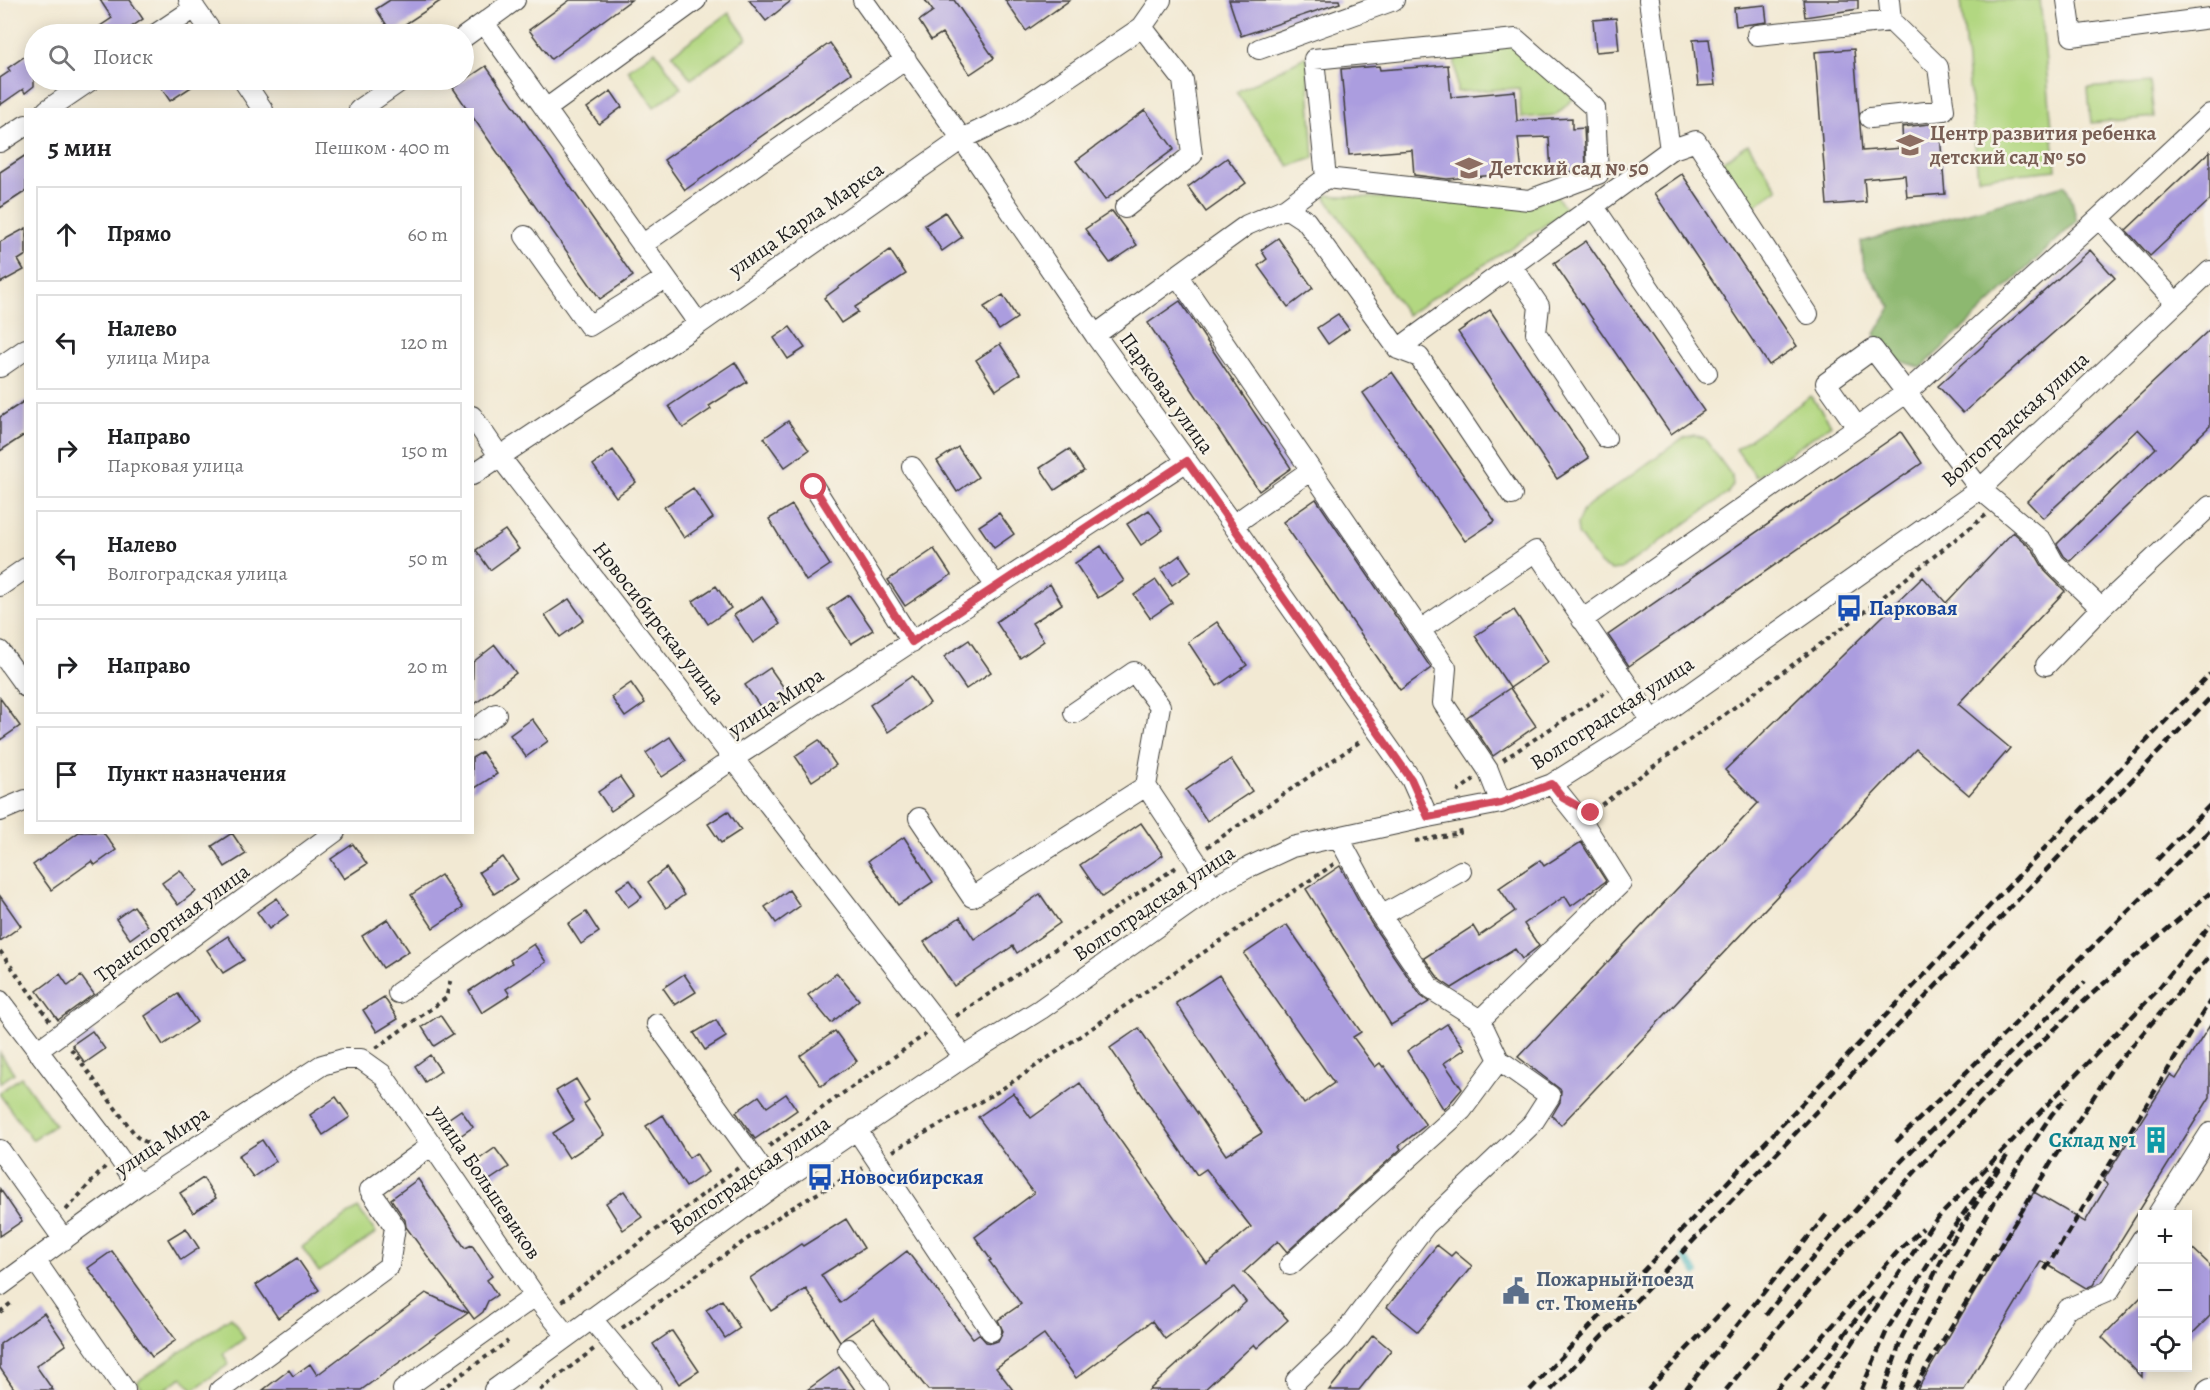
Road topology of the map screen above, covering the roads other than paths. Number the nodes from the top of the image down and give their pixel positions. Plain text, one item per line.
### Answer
1 (515, 0) edge
2 (696, 0) edge
3 (863, 0) edge
4 (1161, 0) edge
5 (1394, 0) edge
6 (1649, 0) edge
7 (1889, 0) edge
8 (2067, 0) edge
9 (192, 4) edge
10 (2210, 18) edge
11 (1891, 21) junction
12 (484, 23) junction
13 (168, 24) edge
14 (206, 24) edge
15 (1142, 27) junction
16 (474, 30) edge
17 (1757, 35) dead end
18 (1259, 49) dead end
19 (906, 58) junction
20 (76, 90) edge
21 (250, 90) edge
22 (388, 90) edge
23 (50, 108) edge
24 (262, 108) edge
25 (362, 108) edge
26 (546, 109) junction
27 (2210, 114) edge
28 (1870, 118) dead end
29 (24, 126) edge
30 (962, 139) junction
31 (0, 142) edge
32 (1670, 150) junction
33 (1326, 178) junction
34 (1594, 207) junction
35 (1125, 208) dead end
36 (1286, 208) junction
37 (2099, 218) junction
38 (525, 236) dead end
39 (642, 245) junction
40 (1511, 265) junction
41 (2210, 271) edge
42 (1177, 275) junction
43 (666, 278) junction
44 (2176, 303) junction
45 (1808, 314) dead end
46 (699, 324) junction
47 (1095, 335) junction
48 (1398, 349) junction
49 (24, 350) edge
50 (0, 367) edge
51 (1707, 373) dead end
52 (1906, 393) junction
53 (474, 419) edge
54 (1857, 428) junction
55 (1606, 438) dead end
56 (500, 457) junction
57 (1187, 461) junction
58 (912, 467) dead end
59 (1311, 470) junction
60 (474, 474) edge
61 (814, 487) dead end
62 (1980, 489) junction
63 (1512, 495) dead end
64 (2210, 506) edge
65 (1233, 525) junction
66 (24, 569) edge
67 (0, 586) edge
68 (996, 586) junction
69 (2101, 608) junction
70 (1582, 620) junction
71 (1420, 630) junction
72 (912, 642) junction
73 (0, 651) edge
74 (2046, 665) dead end
75 (24, 684) edge
76 (1074, 713) dead end
77 (496, 714) dead end
78 (1652, 721) junction
79 (474, 730) edge
80 (734, 758) junction
81 (1552, 784) junction
82 (1146, 786) junction
83 (24, 801) edge
84 (1501, 803) junction
85 (0, 811) edge
86 (1428, 817) junction
87 (919, 818) dead end
88 (331, 834) edge
89 (1344, 846) junction
90 (1461, 871) dead end
91 (1212, 887) junction
92 (1381, 916) junction
93 (398, 993) dead end
94 (0, 1002) edge
95 (1480, 1020) junction
96 (657, 1024) dead end
97 (37, 1051) junction
98 (964, 1058) junction
99 (361, 1059) joint
100 (1499, 1060) junction
101 (856, 1129) junction
102 (2210, 1133) edge
103 (432, 1145) junction
104 (0, 1150) edge
105 (138, 1185) junction
106 (774, 1186) junction
107 (2161, 1210) edge
108 (58, 1232) junction
109 (2138, 1245) edge
110 (35, 1260) junction
111 (1290, 1265) dead end
112 (0, 1286) edge
113 (535, 1296) junction
114 (591, 1318) junction
115 (991, 1331) dead end
116 (567, 1336) junction
117 (848, 1349) dead end
118 (1296, 1381) dead end
119 (125, 1390) edge
120 (220, 1390) edge
121 (403, 1390) edge
122 (494, 1390) edge
123 (651, 1390) edge
124 (880, 1390) edge
125 (2013, 1390) edge

1 - 12 street
2 - 26 street
3 - 19 street, Парковая улица
4 - 15 street, улица Карла Маркса
5 - 18 street
6 - 32 street
7 - 11 street
8 - 10 street
9 - 13 street
9 - 14 street
11 - 17 street
11 - 28 street
12 - 16 street
12 - 26 street
15 - 30 street, улица Карла Маркса
15 - 35 street
19 - 30 street, Парковая улица
19 - 39 street
20 - 23 street
21 - 24 street
22 - 25 street
26 - 39 street
27 - 37 street
29 - 31 street
30 - 46 street, улица Карла Маркса
30 - 47 street, Парковая улица
32 - 34 street
32 - 45 street
33 - 33 street
33 - 36 street
34 - 40 street
34 - 51 street
36 - 42 street
36 - 48 street
37 - 44 street
37 - 52 street
38 - 43 street
39 - 43 street
40 - 48 street
40 - 55 street
41 - 44 street, Волгоградская улица
42 - 47 street
42 - 59 street
43 - 46 street
44 - 62 street, Волгоградская улица
46 - 56 street, улица Карла Маркса
47 - 57 street, Парковая улица
48 - 63 street
49 - 50 street
52 - 54 street
52 - 54 street
52 - 62 street
53 - 56 street, Новосибирская улица
54 - 70 street
56 - 60 street, улица Карла Маркса
56 - 80 street, Новосибирская улица
57 - 65 street, Парковая улица
57 - 68 street, улица Мира
58 - 68 street
59 - 65 street
59 - 71 street
61 - 72 street
62 - 69 street
62 - 78 street, Волгоградская улица
64 - 69 street
65 - 86 street, Парковая улица
66 - 67 street
68 - 72 street, улица Мира
69 - 74 street
70 - 71 street
70 - 78 street
71 - 84 street
72 - 80 street, улица Мира
73 - 75 street
76 - 82 street
77 - 79 street
78 - 81 street, Волгоградская улица
80 - 93 street, улица Мира
80 - 98 street, Новосибирская улица
81 - 84 street, Волгоградская улица
81 - 95 street
82 - 87 street
82 - 91 street
83 - 85 street
84 - 86 street, Волгоградская улица
86 - 89 street, Волгоградская улица
88 - 97 street, Транспортная улица
89 - 91 street, Волгоградская улица
89 - 92 street
90 - 92 street
91 - 98 street, Волгоградская улица
92 - 95 street
94 - 97 street
95 - 100 street
96 - 106 street
97 - 105 street
98 - 101 street, Волгоградская улица
99 - 103 street, улица Большевиков
99 - 105 street, улица Мира
100 - 111 street
100 - 118 street
101 - 106 street, Волгоградская улица
101 - 115 street
102 - 107 street
103 - 113 street, улица Большевиков
103 - 120 street
104 - 108 street
105 - 108 street, улица Мира
106 - 114 street, Волгоградская улица
108 - 110 street, улица Мира
109 - 125 street
110 - 112 street, улица Мира
110 - 119 street
113 - 116 street, улица Большевиков
113 - 121 street
114 - 116 street, Волгоградская улица
114 - 123 street
116 - 122 street, Волгоградская улица
117 - 124 street

